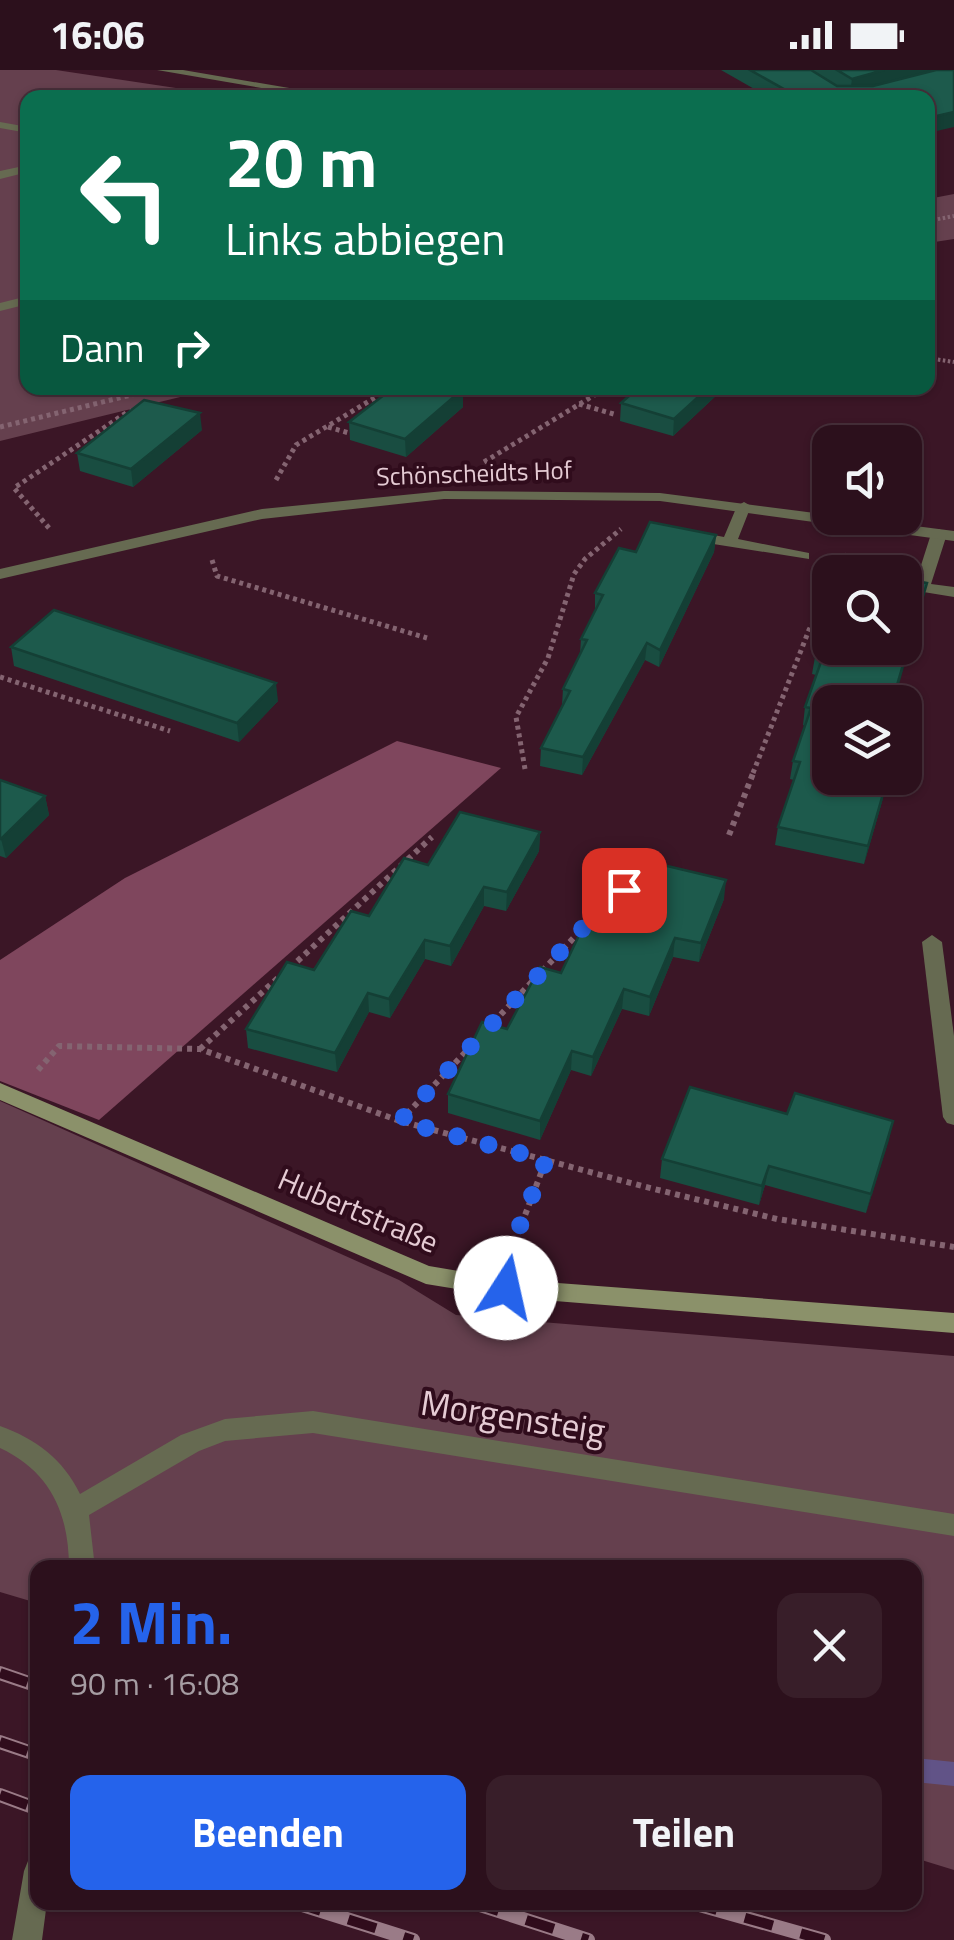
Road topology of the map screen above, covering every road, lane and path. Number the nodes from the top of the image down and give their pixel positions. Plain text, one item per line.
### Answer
1 (162, 70) edge
2 (291, 90) edge
3 (131, 395) edge
4 (380, 395) edge
5 (594, 395) edge
6 (578, 404) junction
7 (617, 415) edge
8 (148, 416) edge
9 (0, 427) edge
10 (327, 427) junction
11 (349, 433) edge
12 (65, 456) junction
13 (83, 461) edge
14 (444, 494) junction
15 (660, 497) junction
16 (744, 506) junction
17 (262, 514) junction
18 (200, 526) junction
19 (665, 530) edge
20 (946, 535) edge
21 (729, 542) junction
22 (72, 556) junction
23 (804, 556) dead end
24 (922, 573) edge
25 (0, 574) edge
26 (922, 587) edge
27 (954, 592) edge
28 (812, 624) edge
29 (427, 638) dead end
30 (0, 677) edge
31 (170, 731) dead end
32 (525, 769) dead end
33 (729, 836) dead end
34 (432, 837) dead end
35 (624, 890) edge
36 (932, 942) dead end
37 (200, 1050) junction
38 (7, 1094) edge
39 (954, 1117) edge
40 (400, 1121) junction
41 (546, 1160) junction
42 (954, 1247) edge
43 (506, 1288) junction
44 (954, 1323) edge
45 (0, 1437) edge
46 (78, 1508) junction
47 (954, 1524) edge
48 (81, 1560) edge
49 (31, 1910) edge
50 (26, 1940) edge

1 - 2 street
3 - 9 path
4 - 10 path
5 - 6 path
6 - 7 path
6 - 14 path
8 - 12 path
10 - 11 path
10 - 17 path
12 - 13 path
12 - 22 path
14 - 15 street, Schönscheidts Hof
14 - 17 street, Schönscheidts Hof
15 - 16 street, Schönscheidts Hof
15 - 32 path
16 - 20 street, Schönscheidts Hof
16 - 21 street
17 - 18 street, Schönscheidts Hof
18 - 22 street, Schönscheidts Hof
18 - 29 path
19 - 21 street
20 - 24 street
21 - 23 street
22 - 25 street, Schönscheidts Hof
26 - 27 street
28 - 33 path
30 - 31 path
34 - 37 path
35 - 40 path
36 - 39 street
37 - 38 path
37 - 40 path
38 - 43 street, Hubertstraße
40 - 41 path
41 - 42 path
41 - 43 path
43 - 44 street, Hubertstraße
45 - 46 street
46 - 47 street, Morgensteig
46 - 48 street
49 - 50 street

